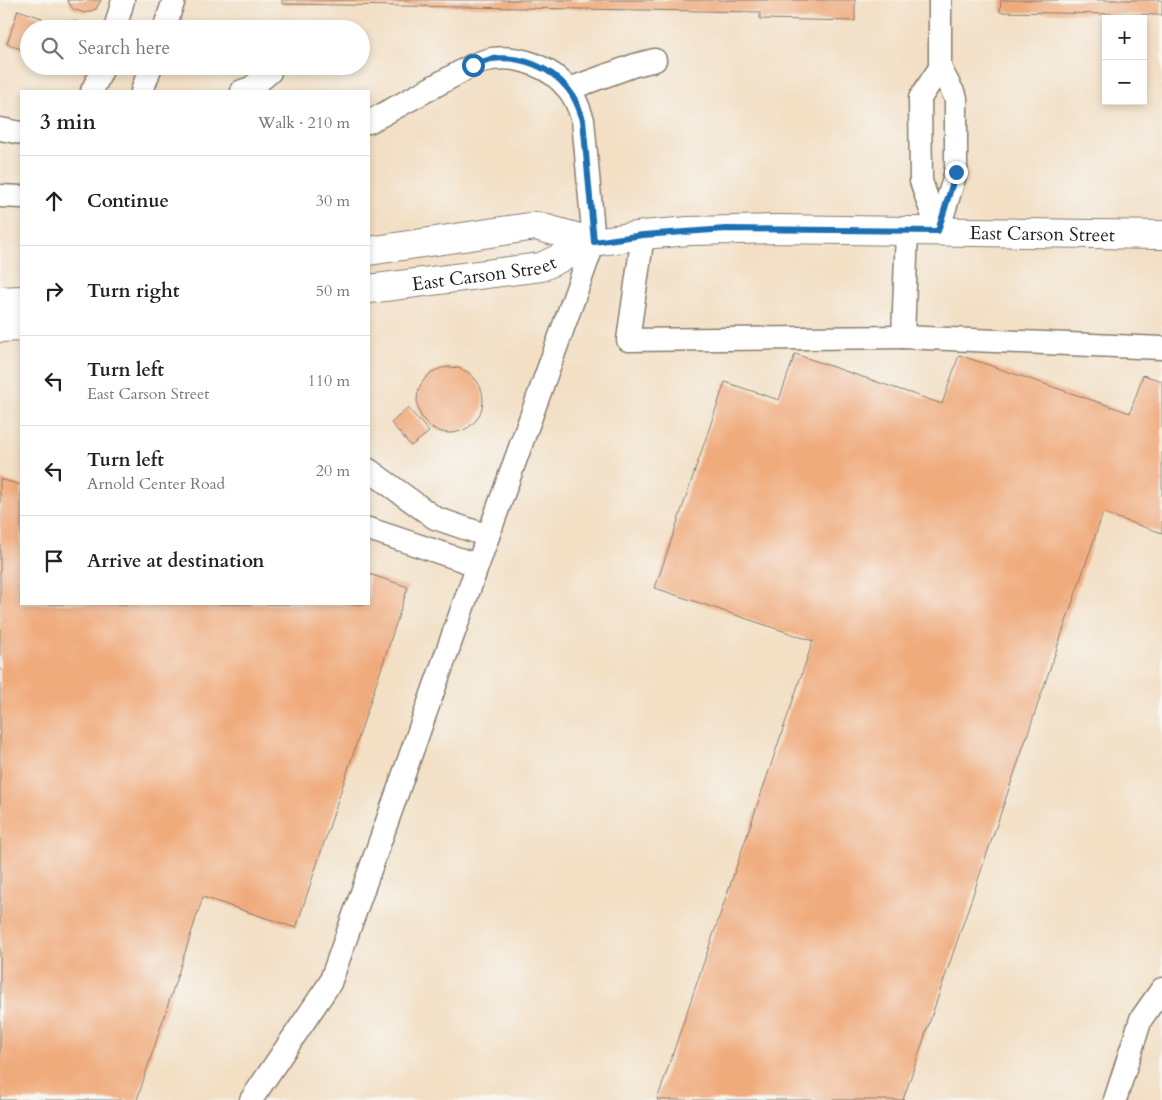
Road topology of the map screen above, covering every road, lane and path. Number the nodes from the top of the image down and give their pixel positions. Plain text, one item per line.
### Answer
1 (123, 0) edge
2 (174, 0) edge
3 (940, 0) edge
4 (117, 20) edge
5 (167, 20) edge
6 (656, 60) dead end
7 (940, 68) junction
8 (100, 75) edge
9 (148, 75) edge
10 (266, 75) edge
11 (568, 89) junction
12 (92, 90) edge
13 (142, 90) edge
14 (245, 90) edge
15 (370, 121) edge
16 (0, 129) edge
17 (20, 133) edge
18 (0, 196) edge
19 (20, 196) edge
20 (907, 230) junction
21 (938, 231) junction
22 (643, 235) junction
23 (1162, 235) edge
24 (594, 242) junction
25 (370, 251) edge
26 (370, 289) edge
27 (20, 300) edge
28 (0, 301) edge
29 (20, 327) edge
30 (0, 328) edge
31 (903, 337) junction
32 (1162, 348) edge
33 (370, 471) edge
34 (370, 529) edge
35 (488, 536) junction
36 (477, 565) junction
37 (1162, 990) edge
38 (251, 1100) edge
39 (1115, 1100) edge

1 - 4 street
2 - 5 street
3 - 7 street
6 - 11 street
7 - 21 street
7 - 21 street
8 - 12 street
9 - 13 street
10 - 14 street
11 - 15 street
11 - 24 street
16 - 17 street
18 - 19 street
20 - 21 main road, East Carson Street
20 - 22 main road, East Carson Street
20 - 31 street
21 - 23 main road, East Carson Street
22 - 24 main road, East Carson Street
22 - 31 street
24 - 25 main road, East Carson Street
24 - 26 main road, East Carson Street
24 - 35 street
27 - 28 main road
29 - 30 main road
31 - 32 street
33 - 35 street
34 - 36 street
35 - 36 street
36 - 38 street
37 - 39 street

